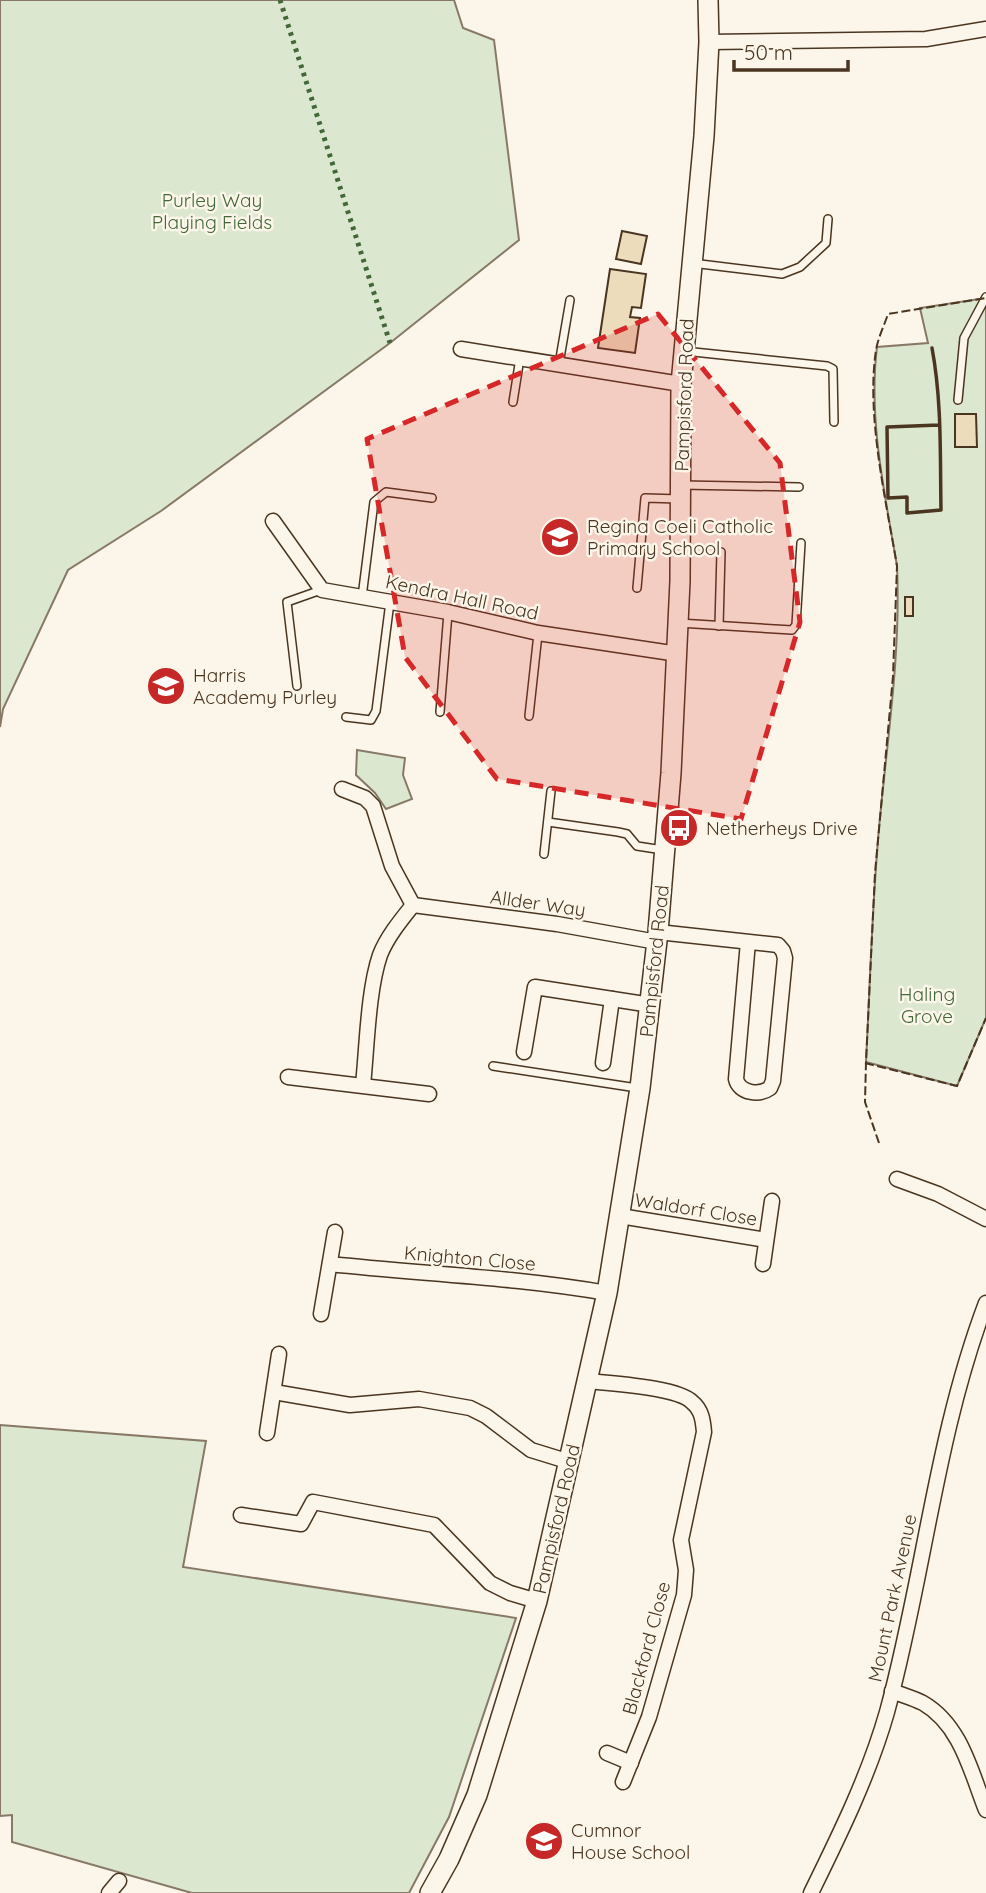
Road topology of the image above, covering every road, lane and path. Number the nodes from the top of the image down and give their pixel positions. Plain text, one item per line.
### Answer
1 (708, 0) edge
2 (986, 29) edge
3 (709, 41) junction
4 (828, 219) dead end
5 (692, 263) junction
6 (986, 297) edge
7 (570, 300) dead end
8 (461, 349) dead end
9 (684, 351) junction
10 (520, 357) junction
11 (559, 364) junction
12 (681, 384) junction
13 (958, 400) dead end
14 (513, 402) dead end
15 (834, 422) dead end
16 (799, 487) dead end
17 (680, 492) junction
18 (432, 498) dead end
19 (273, 521) dead end
20 (801, 543) dead end
21 (721, 552) dead end
22 (637, 588) dead end
23 (322, 590) junction
24 (362, 597) junction
25 (390, 602) junction
26 (448, 612) junction
27 (679, 623) junction
28 (719, 625) junction
29 (538, 633) junction
30 (678, 654) junction
31 (297, 686) dead end
32 (440, 712) dead end
33 (529, 716) dead end
34 (346, 717) dead end
35 (342, 789) dead end
36 (551, 791) dead end
37 (548, 822) junction
38 (665, 851) junction
39 (544, 854) dead end
40 (413, 905) junction
41 (658, 937) junction
42 (748, 942) junction
43 (612, 999) junction
44 (651, 1005) junction
45 (524, 1052) dead end
46 (603, 1063) dead end
47 (493, 1066) dead end
48 (288, 1077) dead end
49 (363, 1085) junction
50 (640, 1088) junction
51 (429, 1094) dead end
52 (897, 1180) dead end
53 (772, 1201) dead end
54 (620, 1216) junction
55 (986, 1219) edge
56 (335, 1232) dead end
57 (766, 1240) junction
58 (330, 1264) junction
59 (763, 1264) dead end
60 (607, 1293) junction
61 (986, 1303) edge
62 (321, 1314) dead end
63 (279, 1354) dead end
64 (589, 1381) junction
65 (274, 1392) junction
66 (267, 1433) dead end
67 (570, 1462) junction
68 (241, 1515) dead end
69 (537, 1601) junction
70 (892, 1691) junction
71 (607, 1753) dead end
72 (631, 1762) junction
73 (624, 1782) dead end
74 (986, 1810) edge
75 (437, 1890) edge
76 (811, 1893) edge

1 - 3 street, Pampisford Road
2 - 3 street
3 - 5 street, Pampisford Road
4 - 5 lane
5 - 9 street, Pampisford Road
6 - 13 lane
7 - 11 lane
8 - 10 street
9 - 12 street, Pampisford Road
9 - 15 lane
10 - 11 street
10 - 14 lane
11 - 12 street
12 - 17 street, Pampisford Road
16 - 17 lane
17 - 22 lane
17 - 27 street, Pampisford Road
18 - 24 lane
19 - 23 street
20 - 28 lane
21 - 28 lane
23 - 24 street, Kendra Hall Road
23 - 31 lane
24 - 25 street, Kendra Hall Road
25 - 26 street, Kendra Hall Road
25 - 34 lane
26 - 29 street, Kendra Hall Road
26 - 32 lane
27 - 28 lane
27 - 30 street, Pampisford Road
29 - 30 street, Kendra Hall Road
29 - 33 lane
30 - 38 street, Pampisford Road
35 - 40 street
36 - 37 lane
37 - 38 lane
37 - 39 lane
38 - 41 street, Pampisford Road
40 - 41 street, Allder Way
40 - 49 street
41 - 42 street
41 - 44 street, Pampisford Road
42 - 42 street
43 - 44 street
43 - 45 street
43 - 46 street
44 - 50 street, Pampisford Road
47 - 50 lane
48 - 49 street
49 - 51 street
50 - 54 street, Pampisford Road
52 - 55 street
53 - 57 street, Waldorf Close
54 - 57 street, Waldorf Close
54 - 60 street, Pampisford Road
56 - 58 street
57 - 59 street, Waldorf Close
58 - 60 street, Knighton Close
58 - 62 street
60 - 64 street, Pampisford Road
61 - 70 street, Mount Park Avenue
63 - 65 street
64 - 67 street, Pampisford Road
64 - 72 street, Blackford Close
65 - 66 street
65 - 67 street
67 - 69 street, Pampisford Road
68 - 69 street
69 - 75 street, Pampisford Road
70 - 74 street
70 - 76 street, Mount Park Avenue
71 - 72 street
72 - 73 street, Blackford Close

